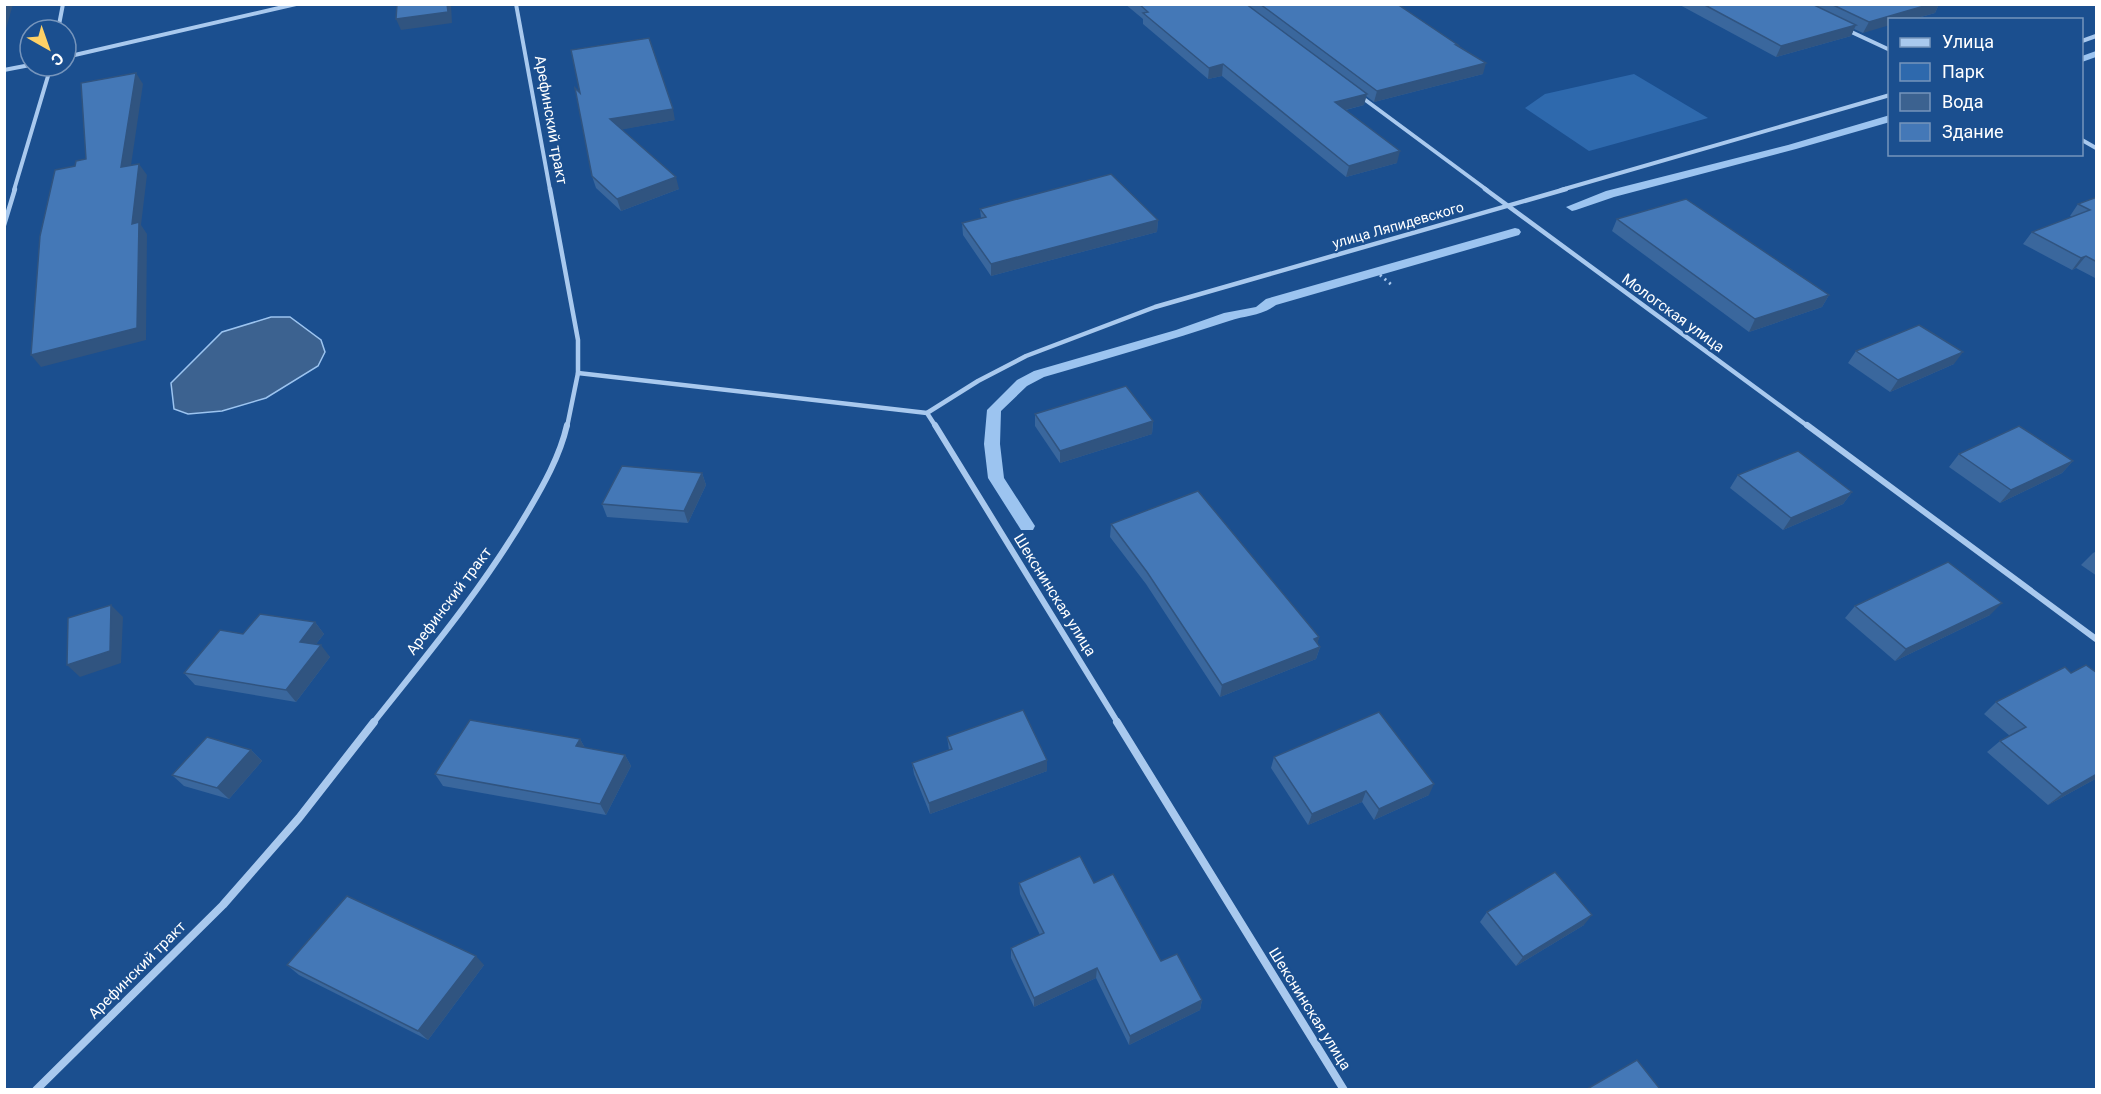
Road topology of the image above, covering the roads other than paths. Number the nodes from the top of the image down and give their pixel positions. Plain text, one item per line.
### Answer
1 (297, 4) edge
2 (516, 4) edge
3 (1836, 25) edge
4 (1888, 49) edge
5 (78, 54) edge
6 (47, 78) edge
7 (1358, 95) edge
8 (1888, 96) edge
9 (2083, 140) edge
10 (2097, 147) edge
11 (1507, 207) junction
12 (4, 225) edge
13 (578, 373) junction
14 (927, 412) junction
15 (2097, 639) edge
16 (36, 1089) edge
17 (1344, 1089) edge

1 - 5 street
2 - 13 street, Арефинский тракт
3 - 4 street
6 - 12 street
7 - 11 street, Мологская улица
8 - 11 street, улица Ляпидевского
9 - 10 street
11 - 14 street, улица Ляпидевского
11 - 15 street, Мологская улица
13 - 14 street
13 - 16 street, Арефинский тракт
14 - 17 street, Шекснинская улица

